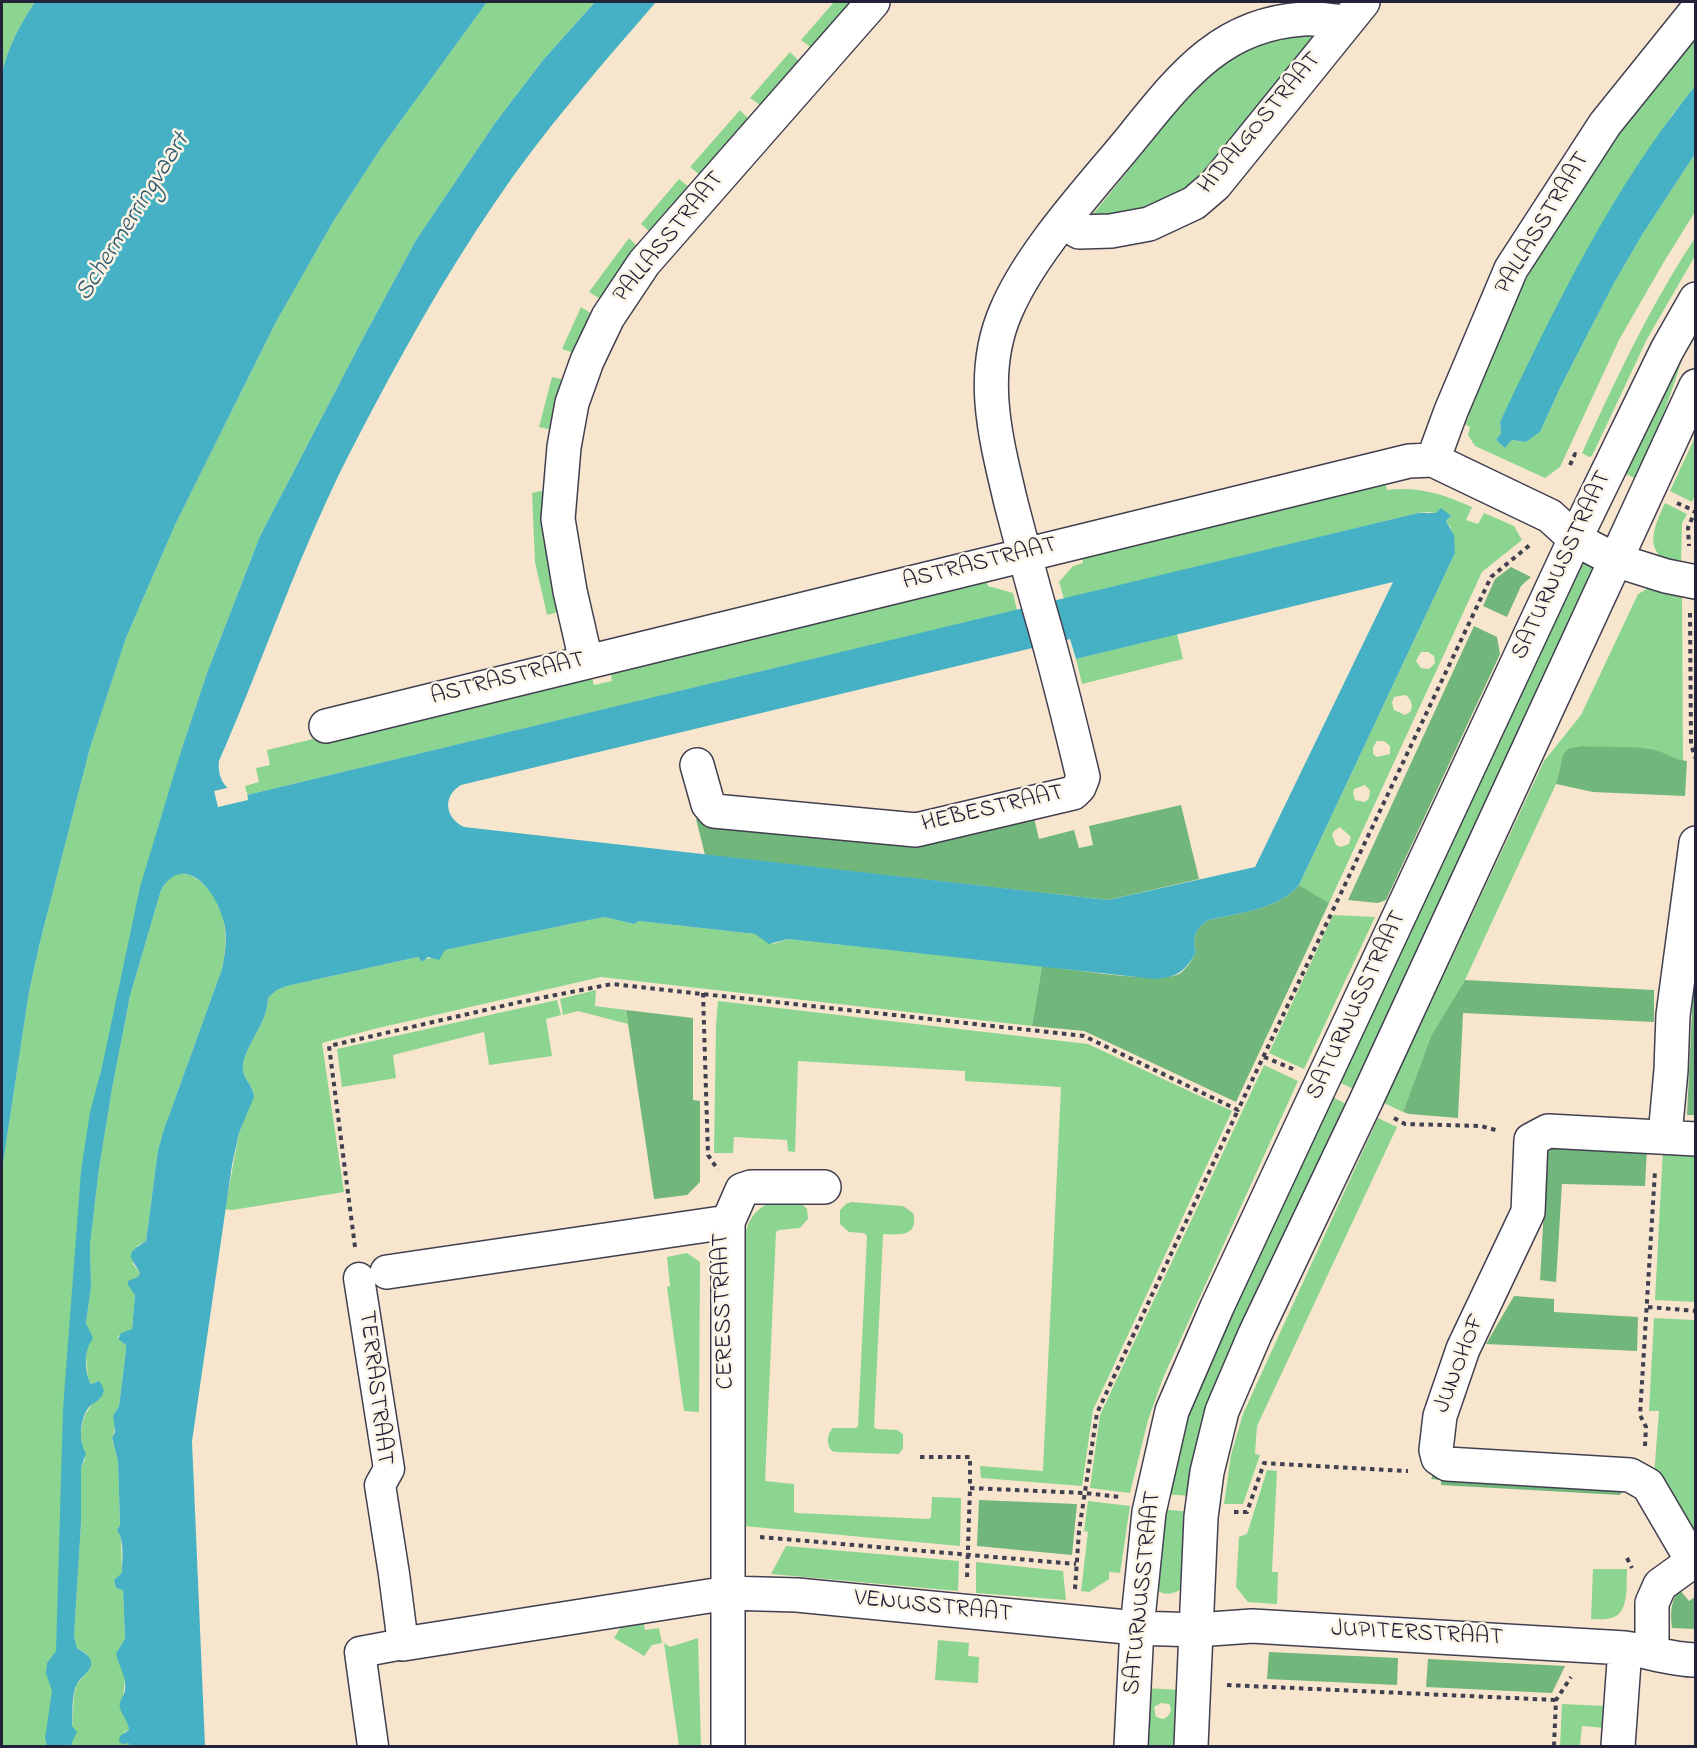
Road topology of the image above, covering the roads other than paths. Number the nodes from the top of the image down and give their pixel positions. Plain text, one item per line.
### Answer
1 (873, 2) edge
2 (1695, 11) edge
3 (1354, 12) edge
4 (1064, 222) junction
5 (1695, 298) edge
6 (1695, 386) edge
7 (1433, 460) junction
8 (1575, 539) junction
9 (1024, 554) junction
10 (1615, 560) junction
11 (1693, 582) edge
12 (586, 661) junction
13 (326, 726) dead end
14 (698, 765) dead end
15 (1695, 843) edge
16 (1672, 1137) edge
17 (824, 1186) dead end
18 (732, 1211) junction
19 (373, 1275) joint
20 (1694, 1560) edge
21 (728, 1593) junction
22 (1137, 1628) junction
23 (1197, 1630) junction
24 (403, 1644) junction
25 (1638, 1650) junction
26 (1695, 1660) edge
27 (374, 1746) edge
28 (728, 1746) edge
29 (1131, 1746) edge
30 (1191, 1746) edge
31 (1618, 1746) edge

1 - 12 street, PALLASSTRAAT
2 - 7 street, PALLASSTRAAT
3 - 4 street, HIDALGOSTRAAT
3 - 4 street, HIDALGOSTRAAT
4 - 9 street, HIDALGOSTRAAT
5 - 8 street, SATURNUSSTRAAT
6 - 10 street, SATURNUSSTRAAT
7 - 8 street
7 - 9 street, ASTRASTRAAT
8 - 10 street
8 - 22 street, SATURNUSSTRAAT
9 - 12 street, ASTRASTRAAT
9 - 14 street, HEBESTRAAT
10 - 11 street
10 - 23 street, SATURNUSSTRAAT
12 - 13 street, ASTRASTRAAT
15 - 16 street
16 - 20 street, JUNOHOF
17 - 18 street
18 - 19 street, CERESSTRAAT
18 - 21 street, CERESSTRAAT
19 - 24 street, TERRASTRAAT
20 - 25 street
21 - 22 street, VENUSSTRAAT
21 - 24 street
21 - 28 street, CERESSTRAAT
22 - 23 street, JUPITERSTRAAT
22 - 29 street, SATURNUSSTRAAT
23 - 25 street, JUPITERSTRAAT
23 - 30 street, SATURNUSSTRAAT
24 - 27 street
25 - 26 street, JUPITERSTRAAT
25 - 31 street

